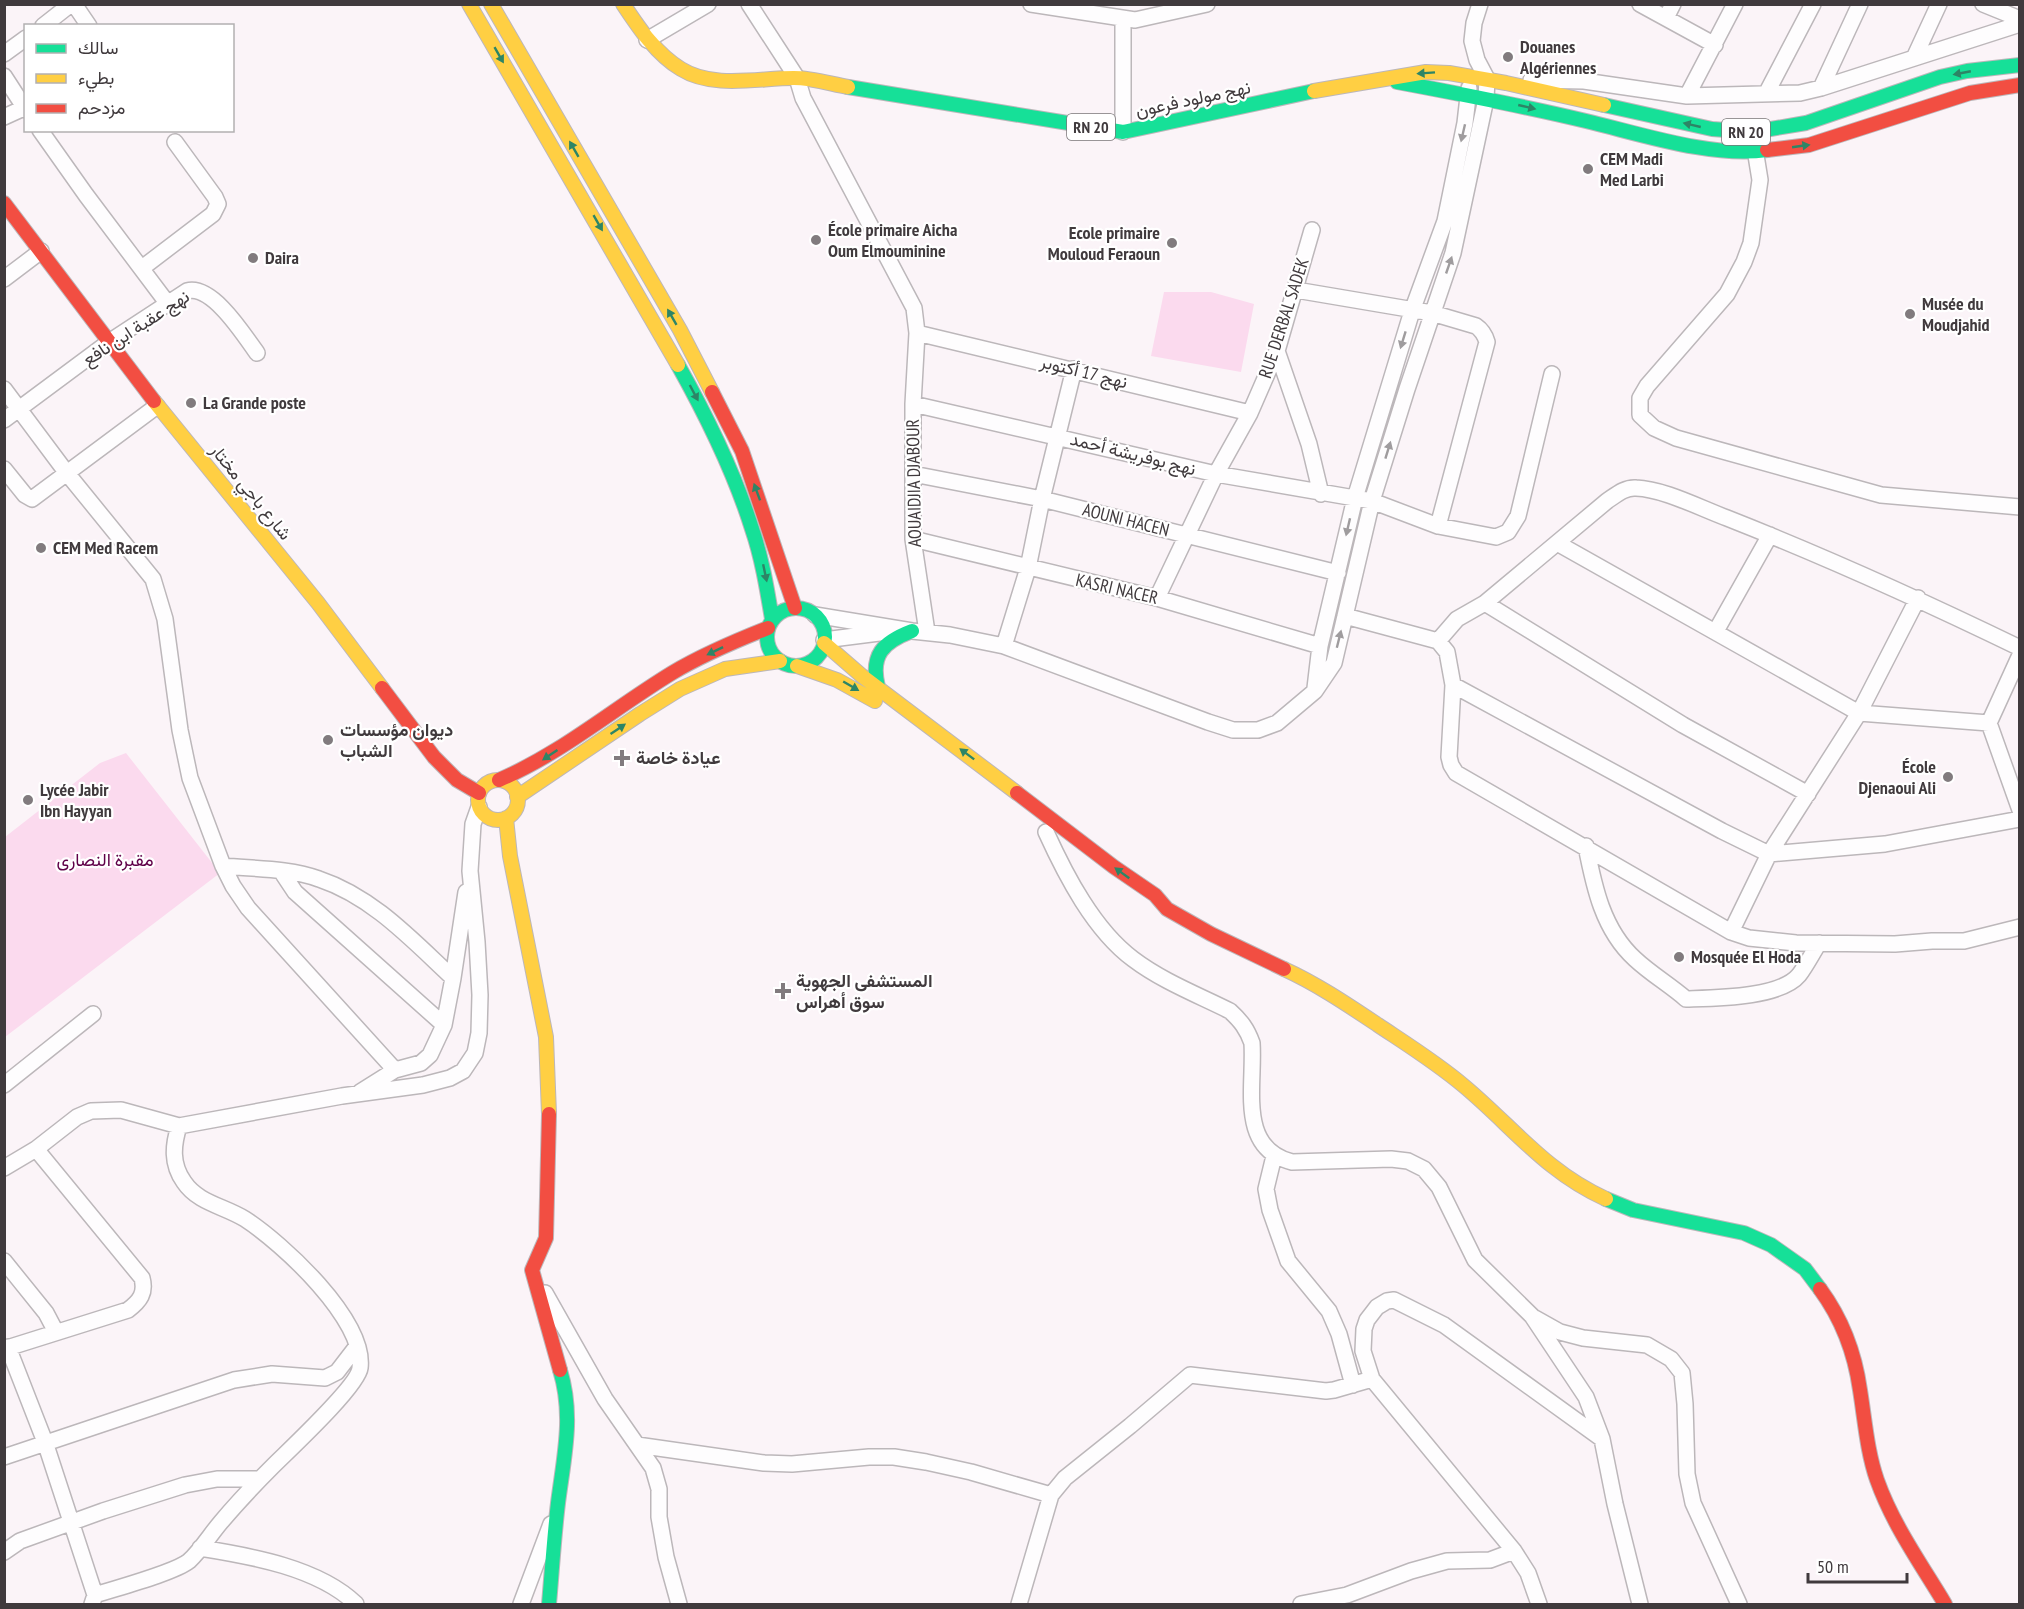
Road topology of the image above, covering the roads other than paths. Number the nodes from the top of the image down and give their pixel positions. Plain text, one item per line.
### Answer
1 (72, 4) edge
2 (469, 4) edge
3 (491, 4) edge
4 (623, 4) edge
5 (708, 4) edge
6 (749, 4) edge
7 (1031, 4) edge
8 (1207, 4) edge
9 (1480, 4) edge
10 (1640, 4) edge
11 (1735, 4) edge
12 (1813, 4) edge
13 (1860, 4) edge
14 (1940, 4) edge
15 (1983, 4) edge
16 (1669, 11) edge
17 (1131, 14) edge
18 (2018, 16) edge
19 (46, 24) edge
20 (87, 24) edge
21 (24, 39) edge
22 (647, 40) junction
23 (1715, 45) junction
24 (4, 54) edge
25 (1914, 58) junction
26 (1476, 60) junction
27 (2019, 65) edge
28 (1469, 75) junction
29 (4, 76) edge
30 (797, 78) junction
31 (1383, 79) junction
32 (1487, 80) junction
33 (1506, 83) junction
34 (2019, 86) edge
35 (1821, 88) junction
36 (1766, 94) junction
37 (1469, 95) junction
38 (1688, 96) junction
39 (1486, 99) junction
40 (24, 107) edge
41 (24, 109) edge
42 (4, 117) edge
43 (41, 132) edge
44 (1124, 132) junction
45 (1753, 132) junction
46 (175, 142) dead end
47 (1755, 152) junction
48 (4, 203) edge
49 (1312, 230) dead end
50 (41, 251) junction
51 (141, 268) junction
52 (4, 279) edge
53 (1296, 290) junction
54 (168, 304) junction
55 (1412, 311) junction
56 (1432, 313) junction
57 (917, 333) junction
58 (109, 342) junction
59 (1277, 351) junction
60 (257, 352) dead end
61 (1074, 369) junction
62 (1552, 374) dead end
63 (4, 389) edge
64 (914, 404) junction
65 (157, 406) junction
66 (20, 409) junction
67 (1250, 413) junction
68 (4, 420) edge
69 (1059, 436) junction
70 (4, 469) edge
71 (66, 472) junction
72 (913, 474) junction
73 (1216, 474) junction
74 (1321, 494) junction
75 (1355, 498) junction
76 (1042, 499) junction
77 (1372, 501) junction
78 (2019, 507) edge
79 (1438, 526) junction
80 (1770, 535) junction
81 (1187, 536) junction
82 (913, 539) junction
83 (1557, 543) junction
84 (1028, 568) junction
85 (1338, 573) junction
86 (1157, 598) junction
87 (1918, 598) junction
88 (1485, 603) junction
89 (795, 608) junction
90 (815, 615) junction
91 (1345, 616) junction
92 (770, 623) junction
93 (914, 631) junction
94 (1716, 631) junction
95 (824, 641) junction
96 (1438, 641) junction
97 (1320, 645) junction
98 (1004, 646) junction
99 (2019, 648) edge
100 (2019, 655) edge
101 (780, 661) junction
102 (796, 666) junction
103 (1453, 685) junction
104 (878, 687) junction
105 (1315, 692) junction
106 (1859, 713) junction
107 (1989, 723) junction
108 (499, 780) junction
109 (1808, 794) junction
110 (517, 797) junction
111 (479, 800) junction
112 (2019, 810) edge
113 (506, 819) junction
114 (2019, 819) edge
115 (1048, 826) junction
116 (1586, 846) junction
117 (1769, 854) junction
118 (223, 866) junction
119 (281, 871) junction
120 (470, 872) junction
121 (2019, 927) edge
122 (1731, 932) junction
123 (1818, 943) junction
124 (453, 978) junction
125 (93, 1014) dead end
126 (444, 1025) junction
127 (395, 1070) junction
128 (4, 1084) edge
129 (342, 1096) junction
130 (179, 1126) junction
131 (36, 1149) junction
132 (1274, 1156) junction
133 (4, 1168) edge
134 (4, 1261) edge
135 (532, 1270) junction
136 (1532, 1316) junction
137 (56, 1332) junction
138 (357, 1346) junction
139 (6, 1348) edge
140 (1372, 1379) junction
141 (1353, 1385) junction
142 (1602, 1439) junction
143 (45, 1442) junction
144 (637, 1446) junction
145 (4, 1457) edge
146 (260, 1479) junction
147 (1051, 1495) junction
148 (558, 1504) junction
149 (72, 1523) junction
150 (200, 1548) junction
151 (1514, 1551) junction
152 (4, 1552) edge
153 (94, 1600) edge
154 (356, 1605) edge
155 (520, 1605) edge
156 (549, 1605) edge
157 (679, 1605) edge
158 (1019, 1605) edge
159 (1301, 1605) edge
160 (1539, 1605) edge
161 (1640, 1605) edge
162 (1739, 1605) edge
163 (1945, 1605) edge

1 - 19 street
1 - 20 street
2 -> 92 street
89 -> 3 street
4 - 22 street, RN 20
5 - 22 street
6 - 30 street, AOUAIDJIA DJABOUR
7 - 17 street
8 - 17 street
9 - 26 street
10 - 16 street
11 - 23 street
12 - 36 street
13 - 35 street
14 - 25 street
15 - 18 street
16 - 23 street
17 - 44 street
18 - 25 street
21 - 24 street
22 - 30 street, RN 20
23 - 38 street
25 - 35 street
26 - 28 street
26 - 32 street
27 -> 45 street, RN 20
28 -> 31 street, نهج مولود فرعون / RN 20
28 - 32 street, RN 20
28 - 37 street
29 - 40 street
30 - 44 street, نهج مولود فرعون / RN 20
30 - 57 street, AOUAIDJIA DJABOUR
31 - 37 street, نهج مولود فرعون / RN 20
31 - 44 street, نهج مولود فرعون / RN 20
32 - 33 street, RN 20
32 - 39 street
33 - 38 street
45 -> 33 street, RN 20
47 -> 34 street, RN 20
35 - 36 street
36 - 38 street
37 - 39 street, RN 20
37 -> 55 street
39 -> 47 street, RN 20
56 -> 39 street
41 - 42 street
43 - 51 street
45 - 47 street
46 - 51 street
47 - 78 street
48 - 50 street, شارع باجي مختار
49 - 53 street, RUE DERBAL SADEK
50 - 52 street
50 - 58 street, شارع باجي مختار
51 - 54 street
53 - 55 street
53 - 59 street, RUE DERBAL SADEK
54 - 58 street, نهج عقبة ابن نافع
54 - 60 street, نهج عقبة ابن نافع
55 - 56 street
55 -> 75 street
77 -> 56 street
56 - 79 street
57 - 61 street, نهج 17 أكتوبر
57 - 64 street, AOUAIDJIA DJABOUR
58 - 65 street, شارع باجي مختار
58 - 66 street, نهج عقبة ابن نافع
59 - 67 street, RUE DERBAL SADEK
59 - 74 street
61 - 67 street, نهج 17 أكتوبر
61 - 69 street
62 - 79 street, نهج بوفريشة أحمد
63 - 66 street
64 - 69 street, نهج بوفريشة أحمد
64 - 72 street, AOUAIDJIA DJABOUR
65 - 71 street
65 - 111 street, شارع باجي مختار
66 - 68 street, نهج عقبة ابن نافع
66 - 71 street
67 - 73 street, RUE DERBAL SADEK
69 - 73 street, نهج بوفريشة أحمد
69 - 76 street
70 - 71 street
71 - 118 street
72 - 76 street, AOUNI HACEN
72 - 82 street, AOUAIDJIA DJABOUR
73 - 74 street, نهج بوفريشة أحمد
73 - 81 street, RUE DERBAL SADEK
74 - 75 street, نهج بوفريشة أحمد
75 - 77 street, نهج بوفريشة أحمد
75 -> 85 street
76 - 81 street, AOUNI HACEN
76 - 84 street
77 - 79 street, نهج بوفريشة أحمد
77 - 91 street
80 - 83 street
80 - 87 street
80 - 94 street
81 - 85 street, AOUNI HACEN
81 - 86 street, RUE DERBAL SADEK
82 - 84 street, KASRI NACER
82 - 93 street, AOUAIDJIA DJABOUR
83 - 88 street
83 - 94 street
84 - 86 street, KASRI NACER
84 - 98 street
85 - 97 street
86 - 97 street, KASRI NACER
87 - 99 street
87 - 106 street
88 - 96 street
88 - 109 street
89 - 90 street
89 - 92 street
90 - 93 street
90 - 95 street
91 - 96 street
105 -> 91 street
92 - 101 street
92 -> 108 street
93 - 95 street
93 - 98 street
93 - 104 street
94 - 106 street
95 - 102 street
95 - 104 street
96 - 103 street
97 - 105 street
98 - 105 street
100 - 107 street
101 - 102 street
110 -> 101 street
102 -> 115 street
103 - 116 street
103 - 117 street
115 -> 104 street
106 - 107 street
106 - 109 street
107 - 112 street
108 - 110 street
108 - 111 street
109 - 117 street
110 - 113 street
111 - 113 street
111 - 120 street
113 - 135 street
114 - 117 street
115 - 132 street
115 - 163 street
116 - 122 street
116 - 123 street
117 - 122 street
118 - 119 street
118 - 127 street
119 - 124 street
119 - 126 street
120 - 124 street
120 - 129 street
121 - 123 street
122 - 123 street
124 - 126 street
125 - 128 street
126 - 127 street
127 - 129 street
129 - 130 street
130 - 131 street
130 - 138 street
131 - 133 street
131 - 137 street
132 - 136 street
132 - 141 street
134 - 137 street
135 - 144 street
135 - 148 street
136 - 142 street
136 - 162 street
137 - 139 street
138 - 143 street
138 - 146 street
139 - 143 street
140 - 141 street
140 - 142 street
140 - 151 street
141 - 147 street
142 - 161 street
143 - 145 street
143 - 149 street
144 - 147 street
144 - 157 street
146 - 149 street
146 - 150 street
147 - 158 street
148 - 155 street
148 - 156 street
149 - 152 street
149 - 153 street
150 - 153 street
150 - 154 street
151 - 159 street
151 - 160 street

